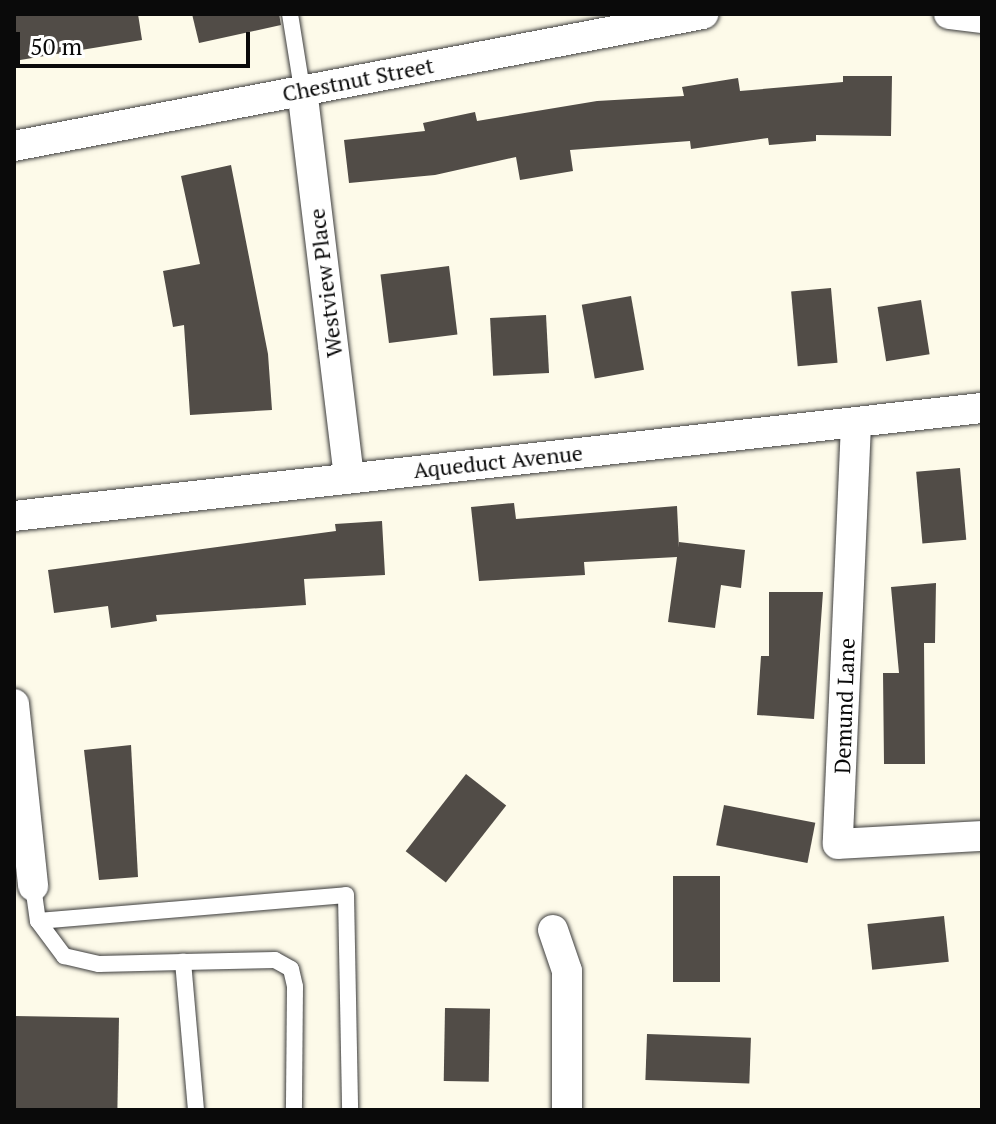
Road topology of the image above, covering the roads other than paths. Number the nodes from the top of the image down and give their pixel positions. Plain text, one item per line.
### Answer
1 (290, 14) edge
2 (703, 14) edge
3 (949, 14) edge
4 (982, 18) edge
5 (302, 89) junction
6 (14, 146) edge
7 (982, 408) edge
8 (856, 424) junction
9 (349, 477) junction
10 (14, 516) edge
11 (14, 704) edge
12 (982, 836) edge
13 (33, 886) joint
14 (38, 921) junction
15 (553, 930) dead end
16 (183, 962) junction
17 (196, 1110) edge
18 (294, 1110) edge
19 (350, 1110) edge
20 (567, 1110) edge

1 - 5 lane
2 - 5 street, Chestnut Street
3 - 4 street
5 - 6 street, Chestnut Street
5 - 9 street, Westview Place
7 - 8 street, Aqueduct Avenue
8 - 9 street, Aqueduct Avenue
8 - 12 street, Demund Lane
9 - 10 street, Aqueduct Avenue
11 - 13 street
13 - 14 lane
14 - 16 lane
14 - 19 lane
15 - 20 street
16 - 17 lane
16 - 18 lane

